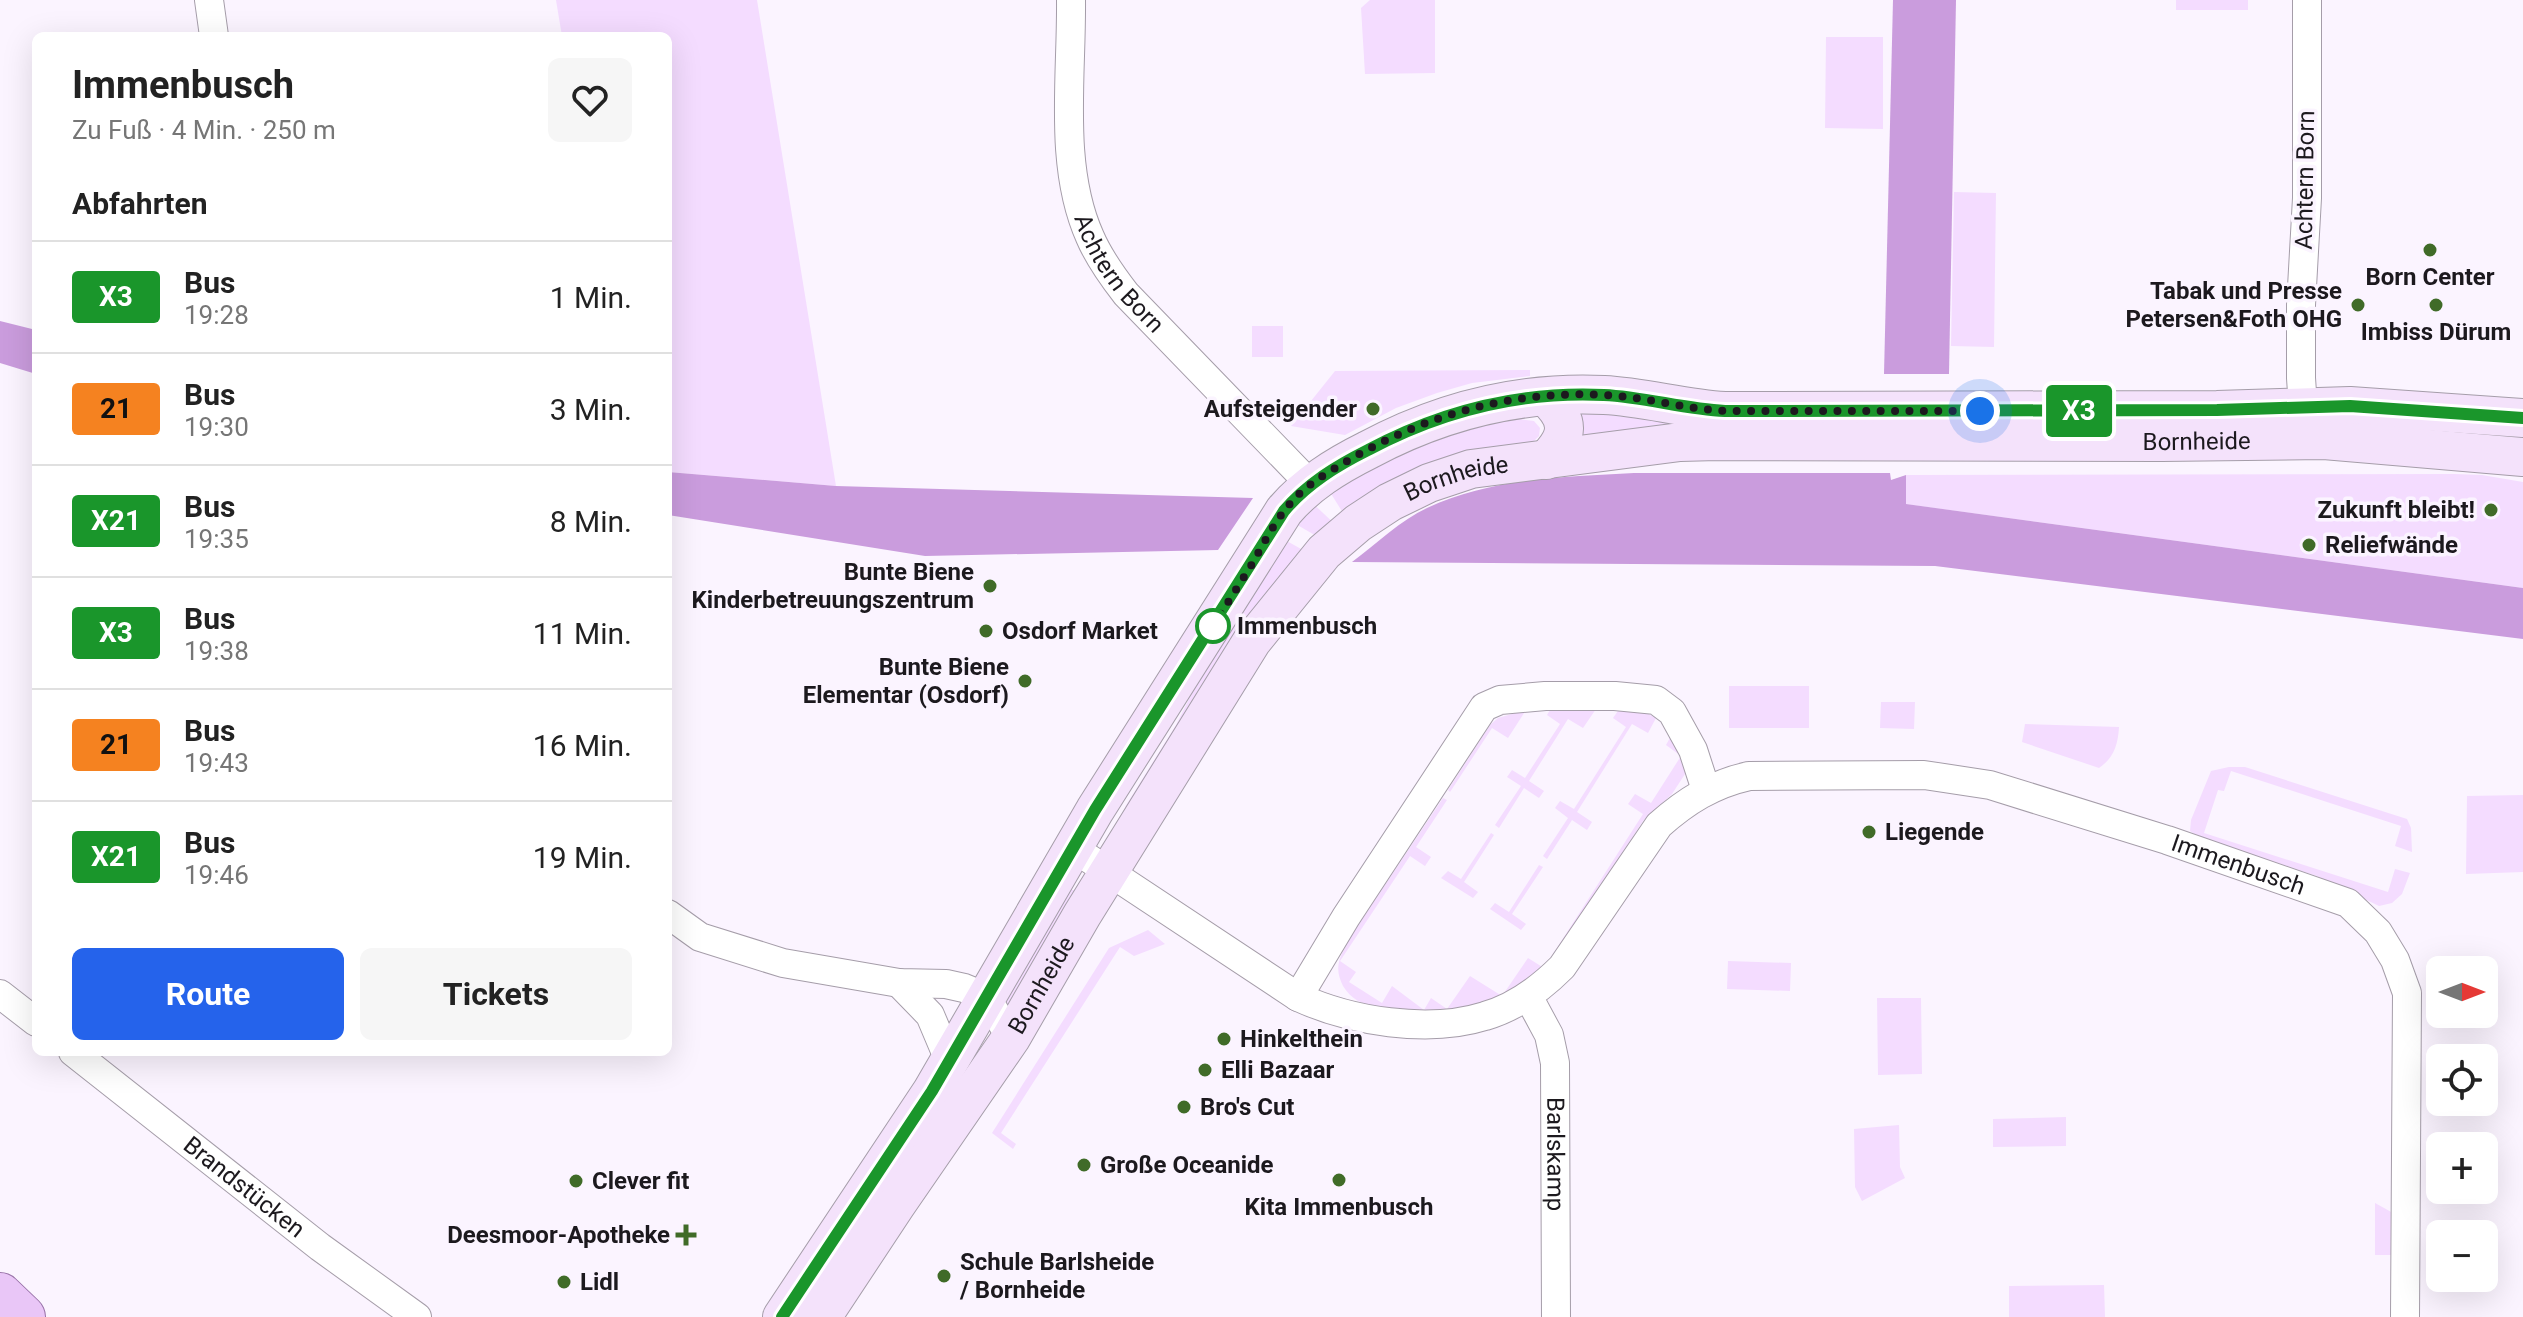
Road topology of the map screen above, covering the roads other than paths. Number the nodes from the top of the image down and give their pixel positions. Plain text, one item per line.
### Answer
1 (209, 0) edge
2 (1071, 0) edge
3 (2307, 0) edge
4 (213, 32) edge
5 (1546, 397) junction
6 (2523, 418) edge
7 (2310, 424) junction
8 (2523, 457) edge
9 (1546, 460) junction
10 (1310, 484) junction
11 (1706, 790) junction
12 (1073, 848) junction
13 (1109, 871) junction
14 (672, 917) edge
15 (899, 983) junction
16 (0, 994) edge
17 (1528, 996) junction
18 (986, 997) junction
19 (1298, 997) junction
20 (32, 1019) edge
21 (1011, 1038) junction
22 (78, 1056) edge
23 (949, 1060) junction
24 (0, 1295) edge
25 (23, 1317) edge
26 (417, 1317) edge
27 (782, 1317) edge
28 (822, 1317) edge
29 (1556, 1317) edge
30 (2405, 1317) edge

1 - 4 street
2 - 10 street, Achtern Born
3 - 7 street, Achtern Born
5 - 7 street, Bornheide
5 - 9 street
5 - 10 street, Bornheide
6 - 7 street, Bornheide
7 - 8 street, Bornheide
7 - 9 street, Bornheide
9 - 13 street, Bornheide
10 - 12 street, Bornheide
11 - 17 street, Immenbusch
11 - 19 street
11 - 30 street, Immenbusch
12 - 13 street, Immenbusch
12 - 18 street, Bornheide
13 - 19 street, Immenbusch
13 - 21 street, Bornheide
14 - 15 street
15 - 18 street
15 - 23 street
16 - 20 street
17 - 19 street, Immenbusch
17 - 29 street, Barlskamp
18 - 21 street
18 - 23 street, Bornheide
21 - 28 street, Bornheide
22 - 26 street, Brandstücken
23 - 27 street, Bornheide
24 - 25 main road

